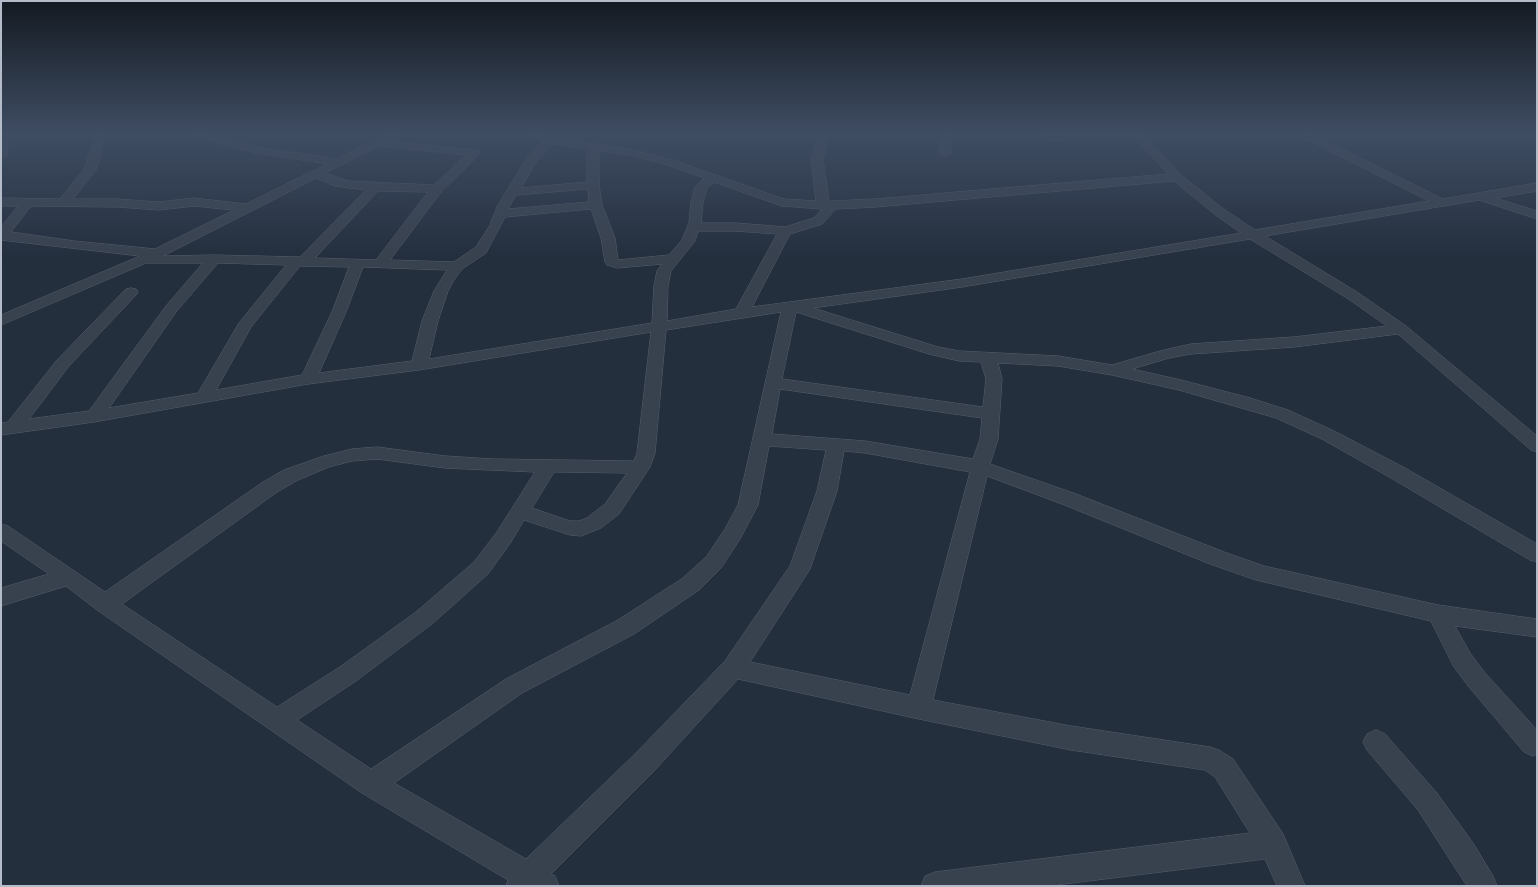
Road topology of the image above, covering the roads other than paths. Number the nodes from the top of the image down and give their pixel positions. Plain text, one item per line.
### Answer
1 (86, 175) edge
2 (310, 175) edge
3 (320, 175) edge
4 (452, 175) edge
5 (522, 175) edge
6 (593, 175) edge
7 (708, 175) edge
8 (820, 175) edge
9 (1387, 175) edge
10 (713, 177) junction
11 (1177, 177) joint
12 (593, 185) junction
13 (375, 187) junction
14 (1537, 187) edge
15 (437, 189) junction
16 (512, 192) junction
17 (1509, 192) junction
18 (1480, 197) junction
19 (1, 202) edge
20 (28, 202) junction
21 (63, 203) junction
22 (1442, 203) junction
23 (596, 205) junction
24 (827, 205) junction
25 (248, 208) junction
26 (1537, 210) edge
27 (500, 214) junction
28 (1537, 215) edge
29 (694, 227) junction
30 (785, 230) junction
31 (1253, 235) junction
32 (2, 236) edge
33 (158, 253) junction
34 (214, 259) junction
35 (674, 259) junction
36 (141, 260) junction
37 (300, 261) junction
38 (357, 264) junction
39 (380, 264) junction
40 (457, 266) junction
41 (131, 292) dead end
42 (791, 307) junction
43 (742, 313) junction
44 (1, 320) edge
45 (659, 326) junction
46 (1401, 329) junction
47 (988, 357) junction
48 (419, 365) junction
49 (1112, 370) junction
50 (308, 379) junction
51 (773, 383) junction
52 (203, 398) junction
53 (991, 414) junction
54 (94, 416) junction
55 (8, 428) edge
56 (761, 439) junction
57 (836, 445) junction
58 (1537, 446) edge
59 (548, 466) junction
60 (640, 467) junction
61 (980, 467) junction
62 (521, 512) junction
63 (1, 531) edge
64 (1537, 554) edge
65 (69, 578) junction
66 (1, 597) edge
67 (104, 604) junction
68 (1438, 614) junction
69 (1537, 628) edge
70 (732, 668) junction
71 (919, 708) junction
72 (277, 720) junction
73 (1376, 742) dead end
74 (1533, 744) dead end
75 (371, 784) junction
76 (1272, 844) junction
77 (531, 883) edge
78 (935, 886) edge
79 (1291, 886) edge
80 (1483, 886) edge

1 - 21 street
2 - 25 street
3 - 13 street
4 - 15 street
5 - 16 street
6 - 12 street
7 - 10 street
8 - 24 street
9 - 22 street
10 - 24 street
10 - 29 street
11 - 24 street
11 - 31 street
12 - 16 street
12 - 23 street
13 - 15 street
13 - 37 street
14 - 17 street
15 - 39 street
16 - 27 street
17 - 18 street
17 - 26 street
18 - 22 street
18 - 28 street
19 - 20 street
20 - 21 street
20 - 32 street
21 - 25 street
22 - 31 street
23 - 27 street
23 - 35 street
24 - 30 street
25 - 33 street
27 - 40 street
29 - 30 street
29 - 35 street
30 - 43 street
31 - 42 street
31 - 46 street
32 - 33 street
33 - 36 street
34 - 36 street
34 - 37 street
34 - 54 street
35 - 45 street
36 - 44 street
37 - 38 street
37 - 52 street
38 - 39 street
38 - 50 street
39 - 40 street
40 - 48 street
41 - 55 street
42 - 43 street
42 - 47 street
42 - 51 street
43 - 45 street
45 - 48 street
45 - 60 street
46 - 49 street
46 - 58 street
47 - 49 street
47 - 53 street
48 - 50 street
49 - 64 street
50 - 52 street
51 - 53 street
51 - 56 street
52 - 54 street
53 - 61 street
54 - 55 street
56 - 57 street
56 - 75 street
57 - 61 street
57 - 70 street
59 - 60 street
59 - 62 street
59 - 67 street
60 - 62 street
61 - 68 street
61 - 71 street
62 - 72 street
63 - 65 street
65 - 66 street
65 - 67 street
67 - 72 street
68 - 69 street
68 - 74 street
70 - 71 street
70 - 77 street
71 - 76 street
72 - 75 street
73 - 80 street
75 - 77 street
76 - 78 street
76 - 79 street

